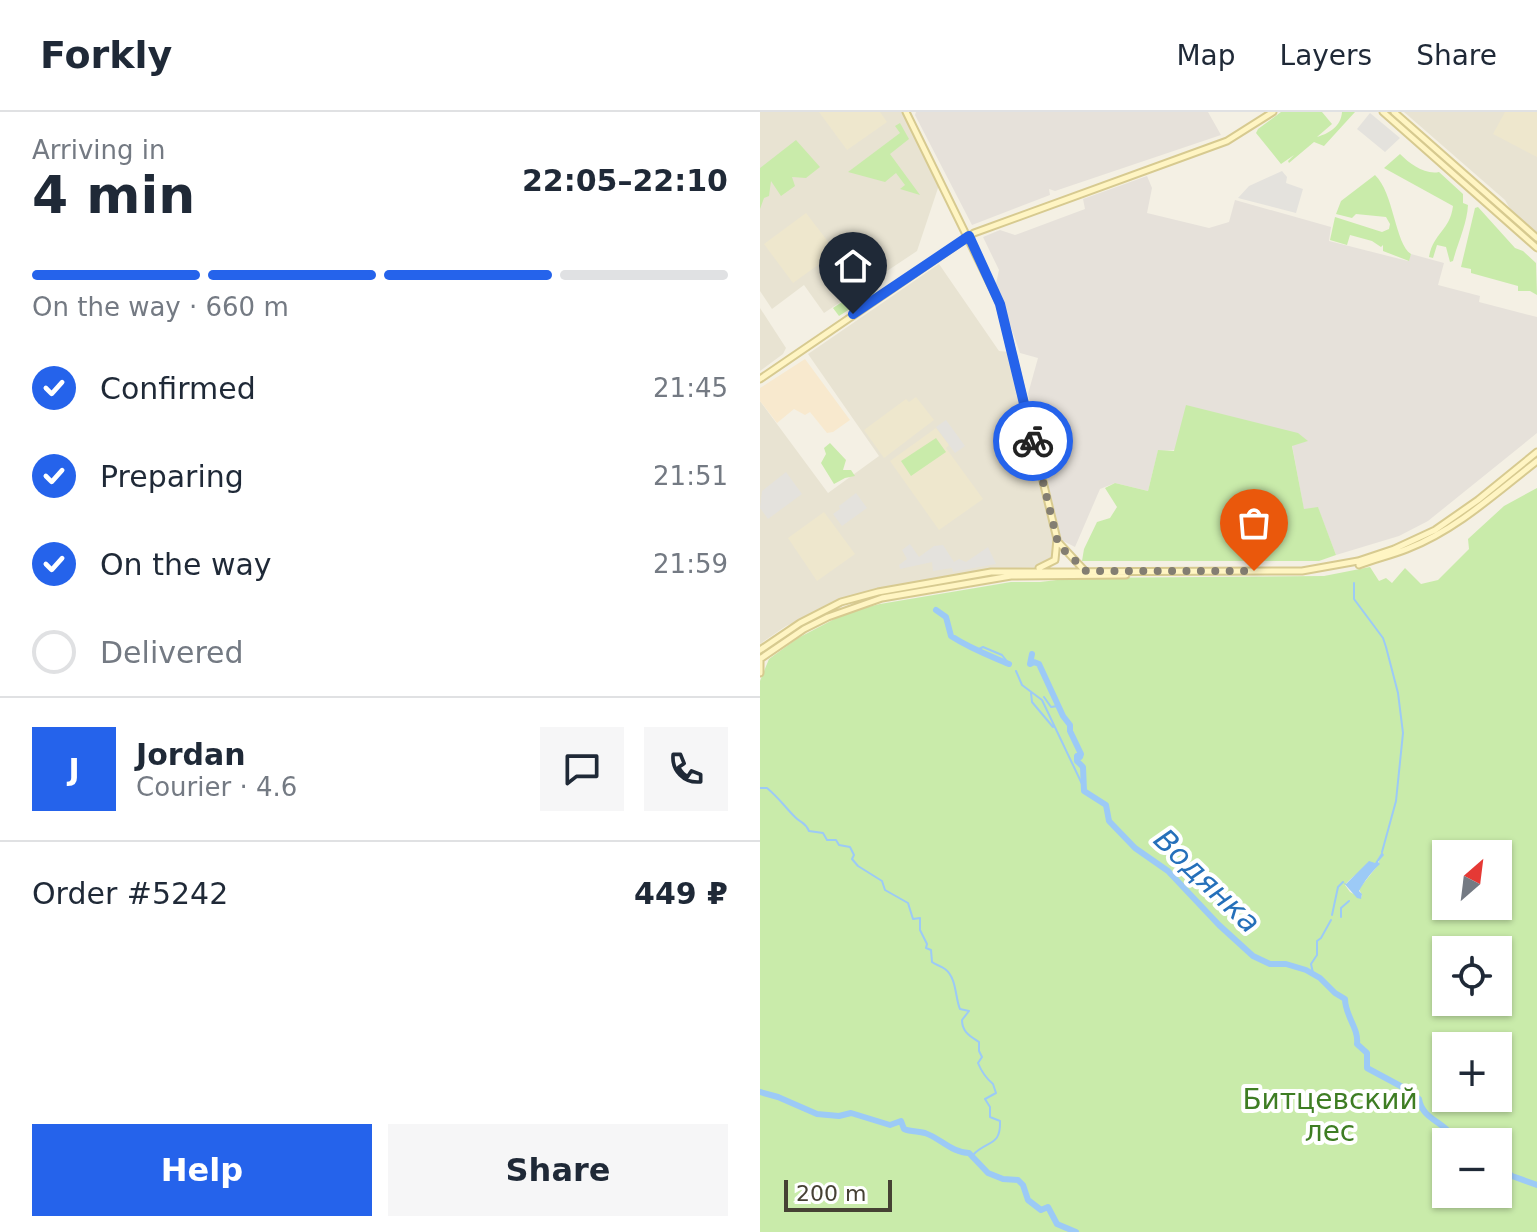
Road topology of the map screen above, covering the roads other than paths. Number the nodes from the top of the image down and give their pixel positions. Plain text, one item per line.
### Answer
1 (906, 112) edge
2 (1273, 112) edge
3 (1383, 112) edge
4 (1394, 112) edge
5 (969, 236) junction
6 (1537, 238) edge
7 (1537, 248) edge
8 (760, 379) edge
9 (1537, 452) edge
10 (1537, 461) edge
11 (1057, 539) junction
12 (1034, 570) junction
13 (1086, 571) junction
14 (760, 650) edge
15 (760, 658) edge
16 (760, 673) edge

1 - 5 main road
2 - 5 main road
3 - 7 main road
4 - 6 main road
5 - 8 main road
5 - 11 main road
9 - 13 main road
10 - 15 main road
11 - 12 main road
11 - 13 main road
12 - 13 main road
12 - 14 main road
15 - 16 main road

